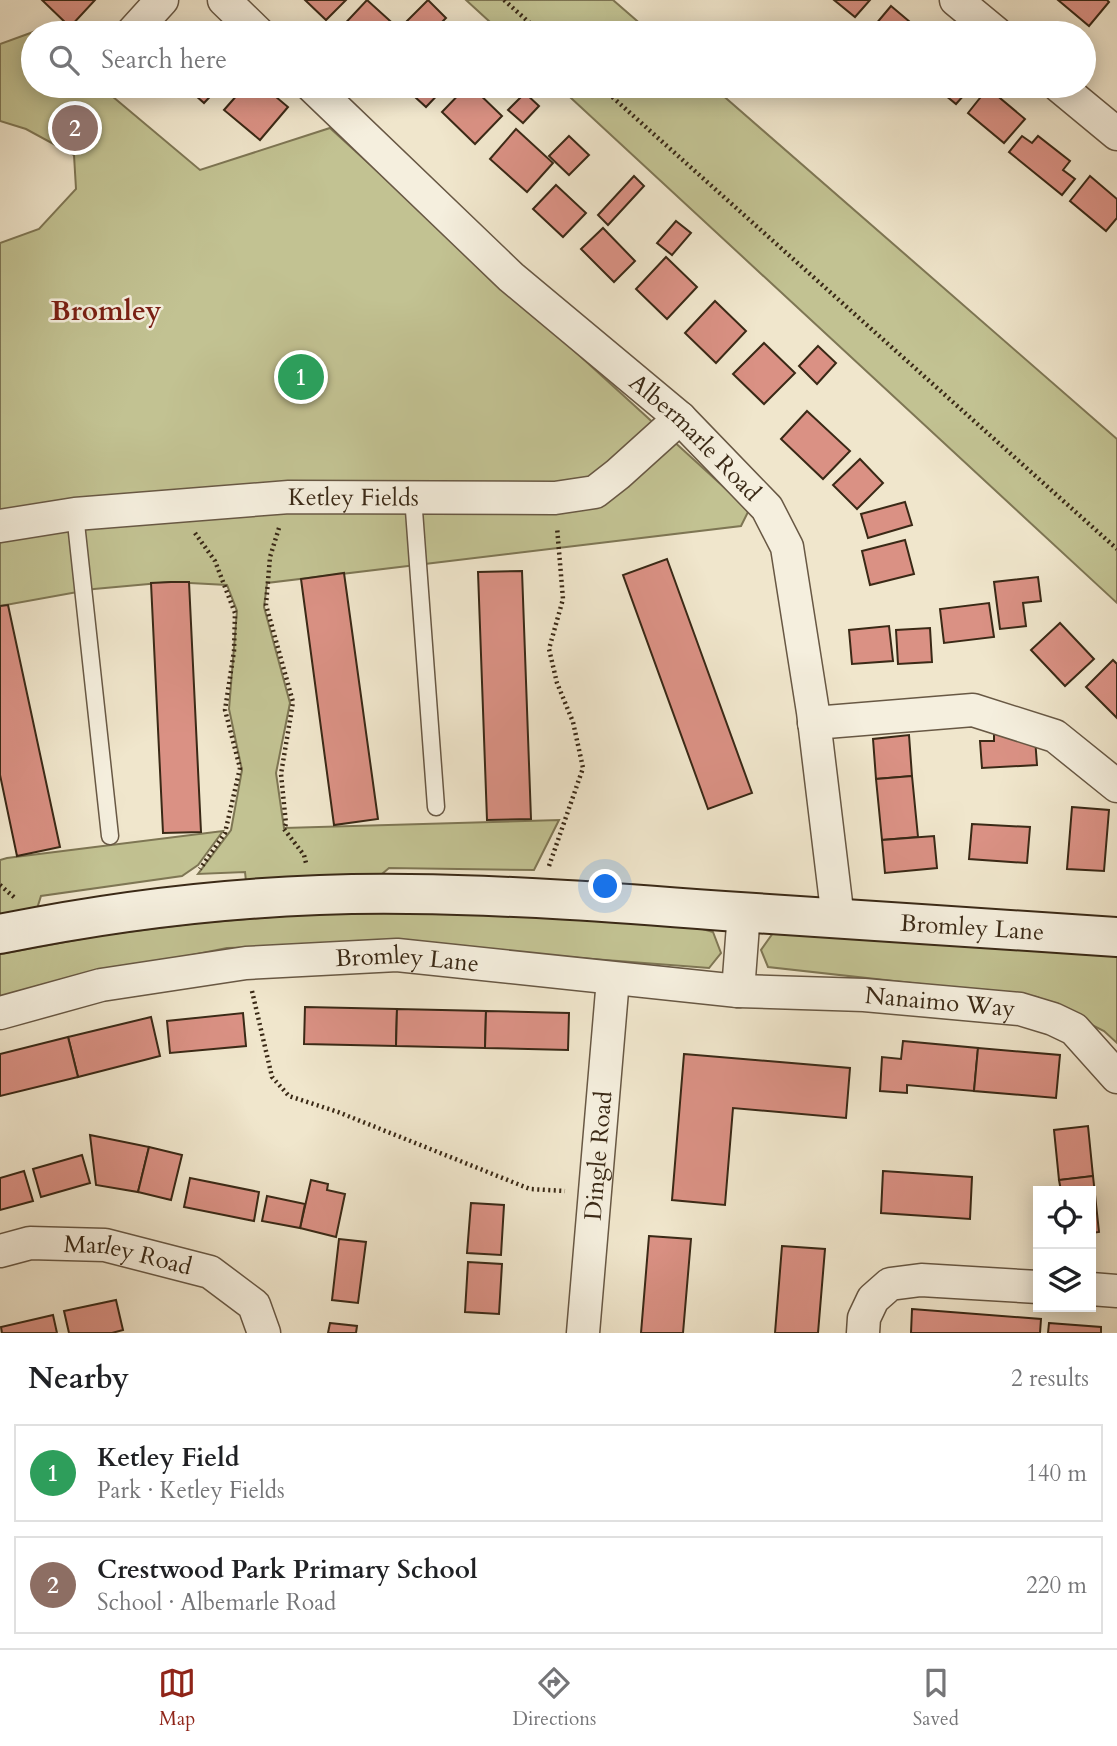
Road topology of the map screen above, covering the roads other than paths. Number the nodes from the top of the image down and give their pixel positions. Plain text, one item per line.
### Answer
1 (162, 0) edge
2 (224, 0) edge
3 (956, 0) edge
4 (143, 21) edge
5 (246, 21) edge
6 (981, 21) edge
7 (325, 98) edge
8 (1074, 98) edge
9 (1117, 134) edge
10 (680, 418) junction
11 (413, 497) junction
12 (75, 514) junction
13 (0, 526) edge
14 (814, 723) junction
15 (1117, 786) edge
16 (436, 807) dead end
17 (110, 836) dead end
18 (744, 912) junction
19 (838, 919) junction
20 (0, 934) edge
21 (1117, 937) edge
22 (613, 979) junction
23 (738, 991) junction
24 (0, 1013) edge
25 (1117, 1077) edge
26 (0, 1251) edge
27 (1033, 1287) edge
28 (1096, 1290) edge
29 (1117, 1291) edge
30 (264, 1333) edge
31 (583, 1333) edge
32 (863, 1333) edge

1 - 4 street
2 - 5 street
3 - 6 street
7 - 10 street, Albermarle Road
8 - 9 street
10 - 11 street, Ketley Fields
10 - 14 street, Albermarle Road
11 - 12 street, Ketley Fields
11 - 16 lane
12 - 13 street, Ketley Fields
12 - 17 lane
14 - 15 street
14 - 19 street, Albermarle Road
18 - 19 street, Bromley Lane
18 - 20 street, Bromley Lane
18 - 23 street
19 - 21 street, Bromley Lane
22 - 23 street, Bromley Lane
22 - 24 street, Bromley Lane
22 - 31 street, Dingle Road
23 - 25 street, Nanaimo Way
26 - 30 street, Marley Road
27 - 32 street
28 - 29 street

